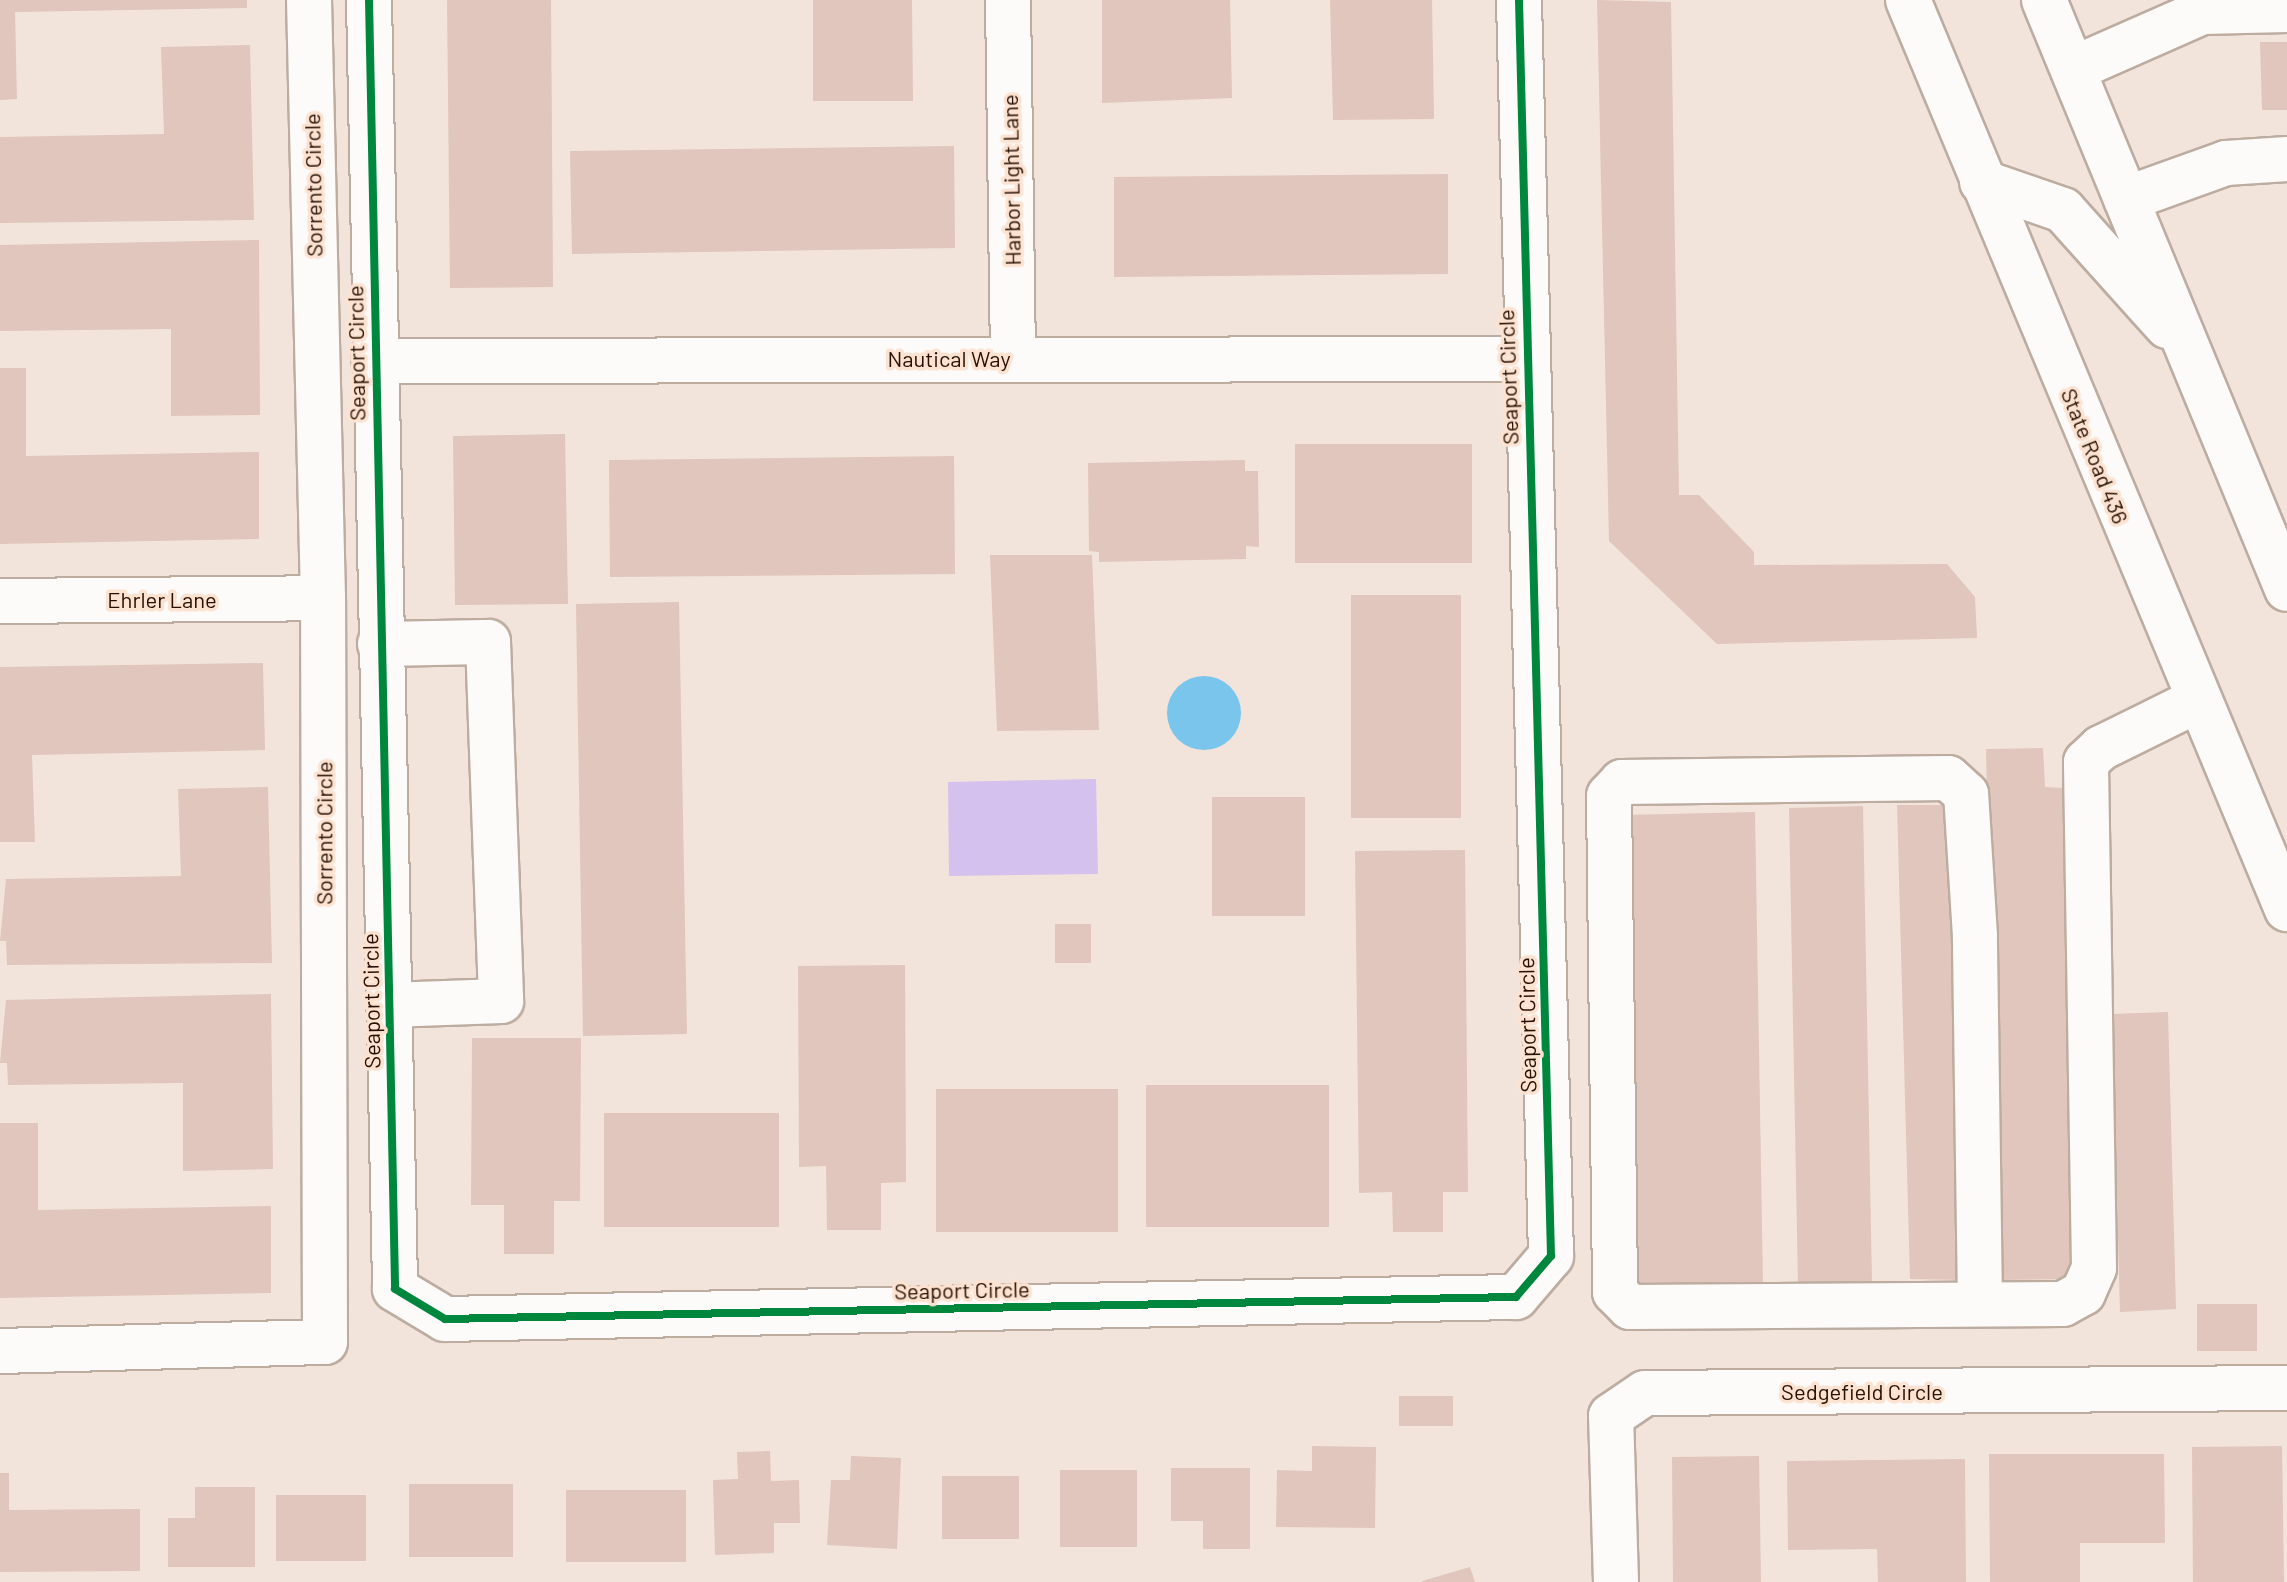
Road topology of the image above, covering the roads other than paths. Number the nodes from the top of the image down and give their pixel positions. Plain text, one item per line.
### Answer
1 (309, 0) edge
2 (369, 0) edge
3 (1008, 0) edge
4 (1519, 0) edge
5 (1908, 0) edge
6 (2045, 2) edge
7 (2287, 10) edge
8 (2073, 69) junction
9 (2287, 159) edge
10 (1982, 182) junction
11 (2126, 199) junction
12 (2190, 352) junction
13 (1013, 359) junction
14 (1524, 359) junction
15 (374, 361) junction
16 (2287, 589) edge
17 (323, 598) junction
18 (0, 601) edge
19 (380, 644) junction
20 (2196, 701) junction
21 (2287, 909) edge
22 (389, 1005) junction
23 (1980, 1304) junction
24 (0, 1351) edge
25 (2287, 1388) edge
26 (1616, 1582) edge

1 - 17 street, Sorrento Circle
2 - 15 street, Seaport Circle
3 - 13 street, Harbor Light Lane
4 - 14 street, Seaport Circle
5 - 10 street, State Road 436
6 - 8 street
7 - 8 street
8 - 11 street
9 - 11 street
10 - 12 street
10 - 20 street, State Road 436
11 - 12 street
12 - 16 street
13 - 14 street, Nautical Way
13 - 15 street, Nautical Way
14 - 22 street, Seaport Circle
15 - 19 street, Seaport Circle
17 - 18 street, Ehrler Lane
17 - 24 street, Sorrento Circle
19 - 22 street, Seaport Circle
19 - 22 street
20 - 21 street, State Road 436
20 - 23 street
23 - 23 street
25 - 26 street, Sedgefield Circle

